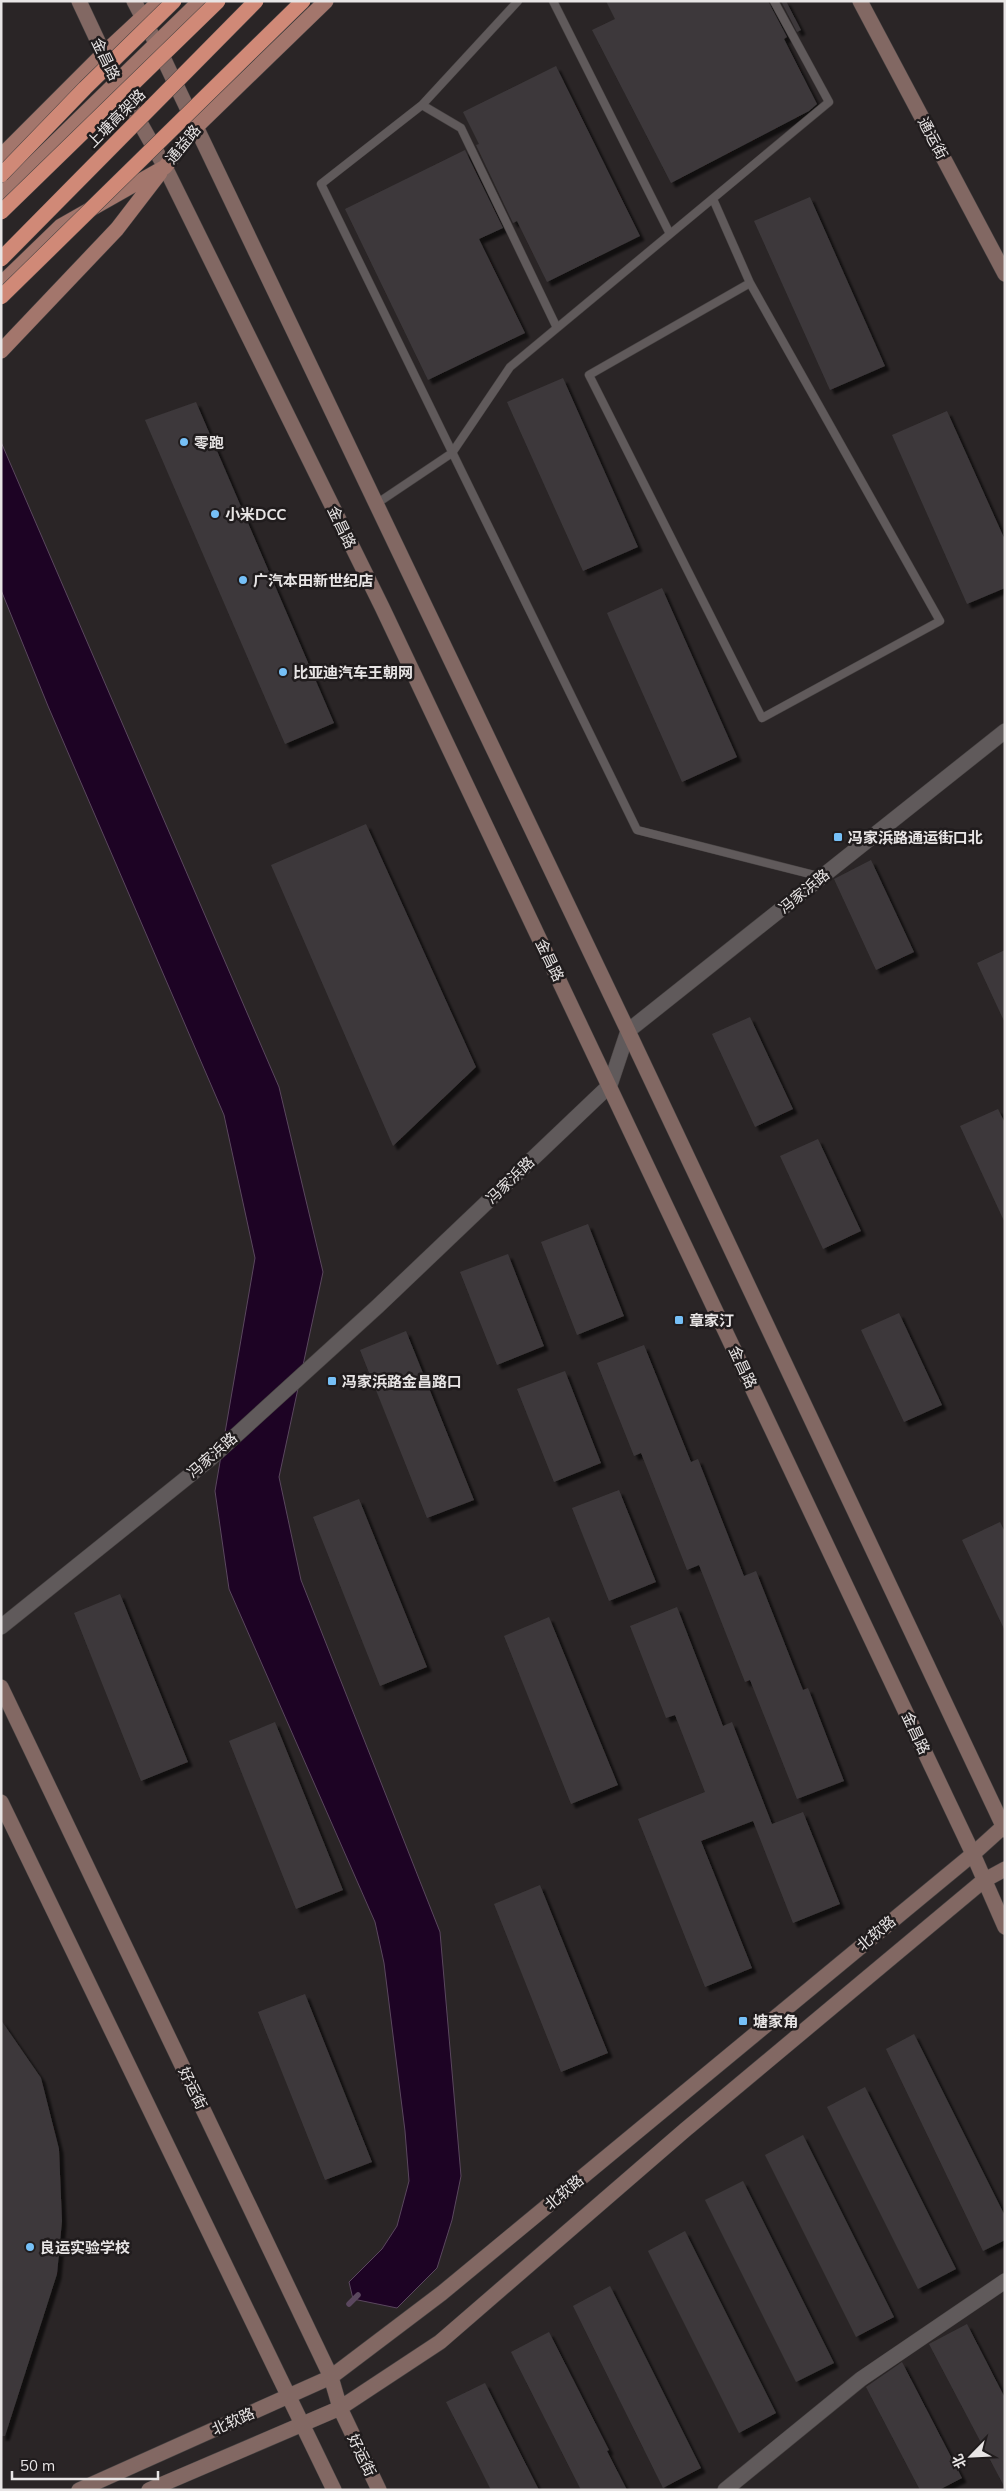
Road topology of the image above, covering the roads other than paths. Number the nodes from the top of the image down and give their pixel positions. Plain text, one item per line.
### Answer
1 (79, 1) edge
2 (134, 1) edge
3 (160, 1) edge
4 (174, 1) edge
5 (200, 1) edge
6 (218, 1) edge
7 (256, 1) edge
8 (303, 1) edge
9 (326, 1) edge
10 (518, 1) edge
11 (553, 1) edge
12 (774, 1) edge
13 (860, 1) edge
14 (143, 18) junction
15 (157, 45) junction
16 (103, 54) junction
17 (117, 82) junction
18 (422, 105) junction
19 (196, 127) junction
20 (1, 156) edge
21 (165, 167) junction
22 (1, 175) edge
23 (1, 195) edge
24 (714, 198) junction
25 (1, 212) edge
26 (670, 234) junction
27 (1, 259) edge
28 (1005, 274) edge
29 (750, 283) junction
30 (1, 284) edge
31 (1, 297) edge
32 (557, 328) junction
33 (1, 351) edge
34 (452, 453) junction
35 (376, 504) junction
36 (1005, 731) edge
37 (822, 877) junction
38 (628, 1031) junction
39 (610, 1085) junction
40 (1, 1627) edge
41 (1, 1687) edge
42 (1, 1802) edge
43 (1004, 1827) edge
44 (972, 1854) junction
45 (1005, 1869) edge
46 (983, 1881) junction
47 (1005, 1927) edge
48 (1005, 2281) edge
49 (331, 2377) junction
50 (289, 2396) junction
51 (340, 2408) junction
52 (303, 2424) junction
53 (79, 2490) edge
54 (149, 2490) edge
55 (334, 2490) edge
56 (379, 2490) edge
57 (725, 2490) edge

1 - 16 street, 金昌路
2 - 14 street
3 - 14 main road
4 - 22 highway, bridge
5 - 15 main road
6 - 25 highway, 上塘高架路, bridge
7 - 27 highway, 上塘高架路, bridge
8 - 31 highway, bridge
9 - 19 main road, 通益路
10 - 18 lane
11 - 26 lane
12 - 24 lane
13 - 28 street, 通运街
14 - 15 street
14 - 16 main road
15 - 17 main road
15 - 19 street
16 - 17 street, 金昌路
16 - 20 main road
17 - 21 street, 金昌路
17 - 23 main road
18 - 32 lane
18 - 34 lane
19 - 21 main road, 通益路
19 - 35 street
21 - 30 main road, 通益路
21 - 33 main road
21 - 39 street, 金昌路
24 - 26 lane
24 - 29 lane
26 - 32 lane
29 - 29 lane
32 - 34 lane
34 - 35 lane
34 - 37 lane
35 - 38 street
36 - 37 street, 冯家浜路
37 - 38 street, 冯家浜路
38 - 39 street, 冯家浜路
38 - 43 street
39 - 40 street, 冯家浜路
39 - 44 street, 金昌路
41 - 49 street, 好运街
42 - 50 street
43 - 44 street, 北软路
44 - 46 street, 金昌路
44 - 49 street, 北软路
45 - 46 street, 北软路
46 - 47 street, 金昌路
46 - 51 street, 北软路
48 - 57 street
49 - 50 street, 北软路
49 - 51 street, 好运街
50 - 52 street
50 - 53 street, 北软路
51 - 52 street, 北软路
51 - 56 street, 好运街
52 - 54 street, 北软路
52 - 55 street

